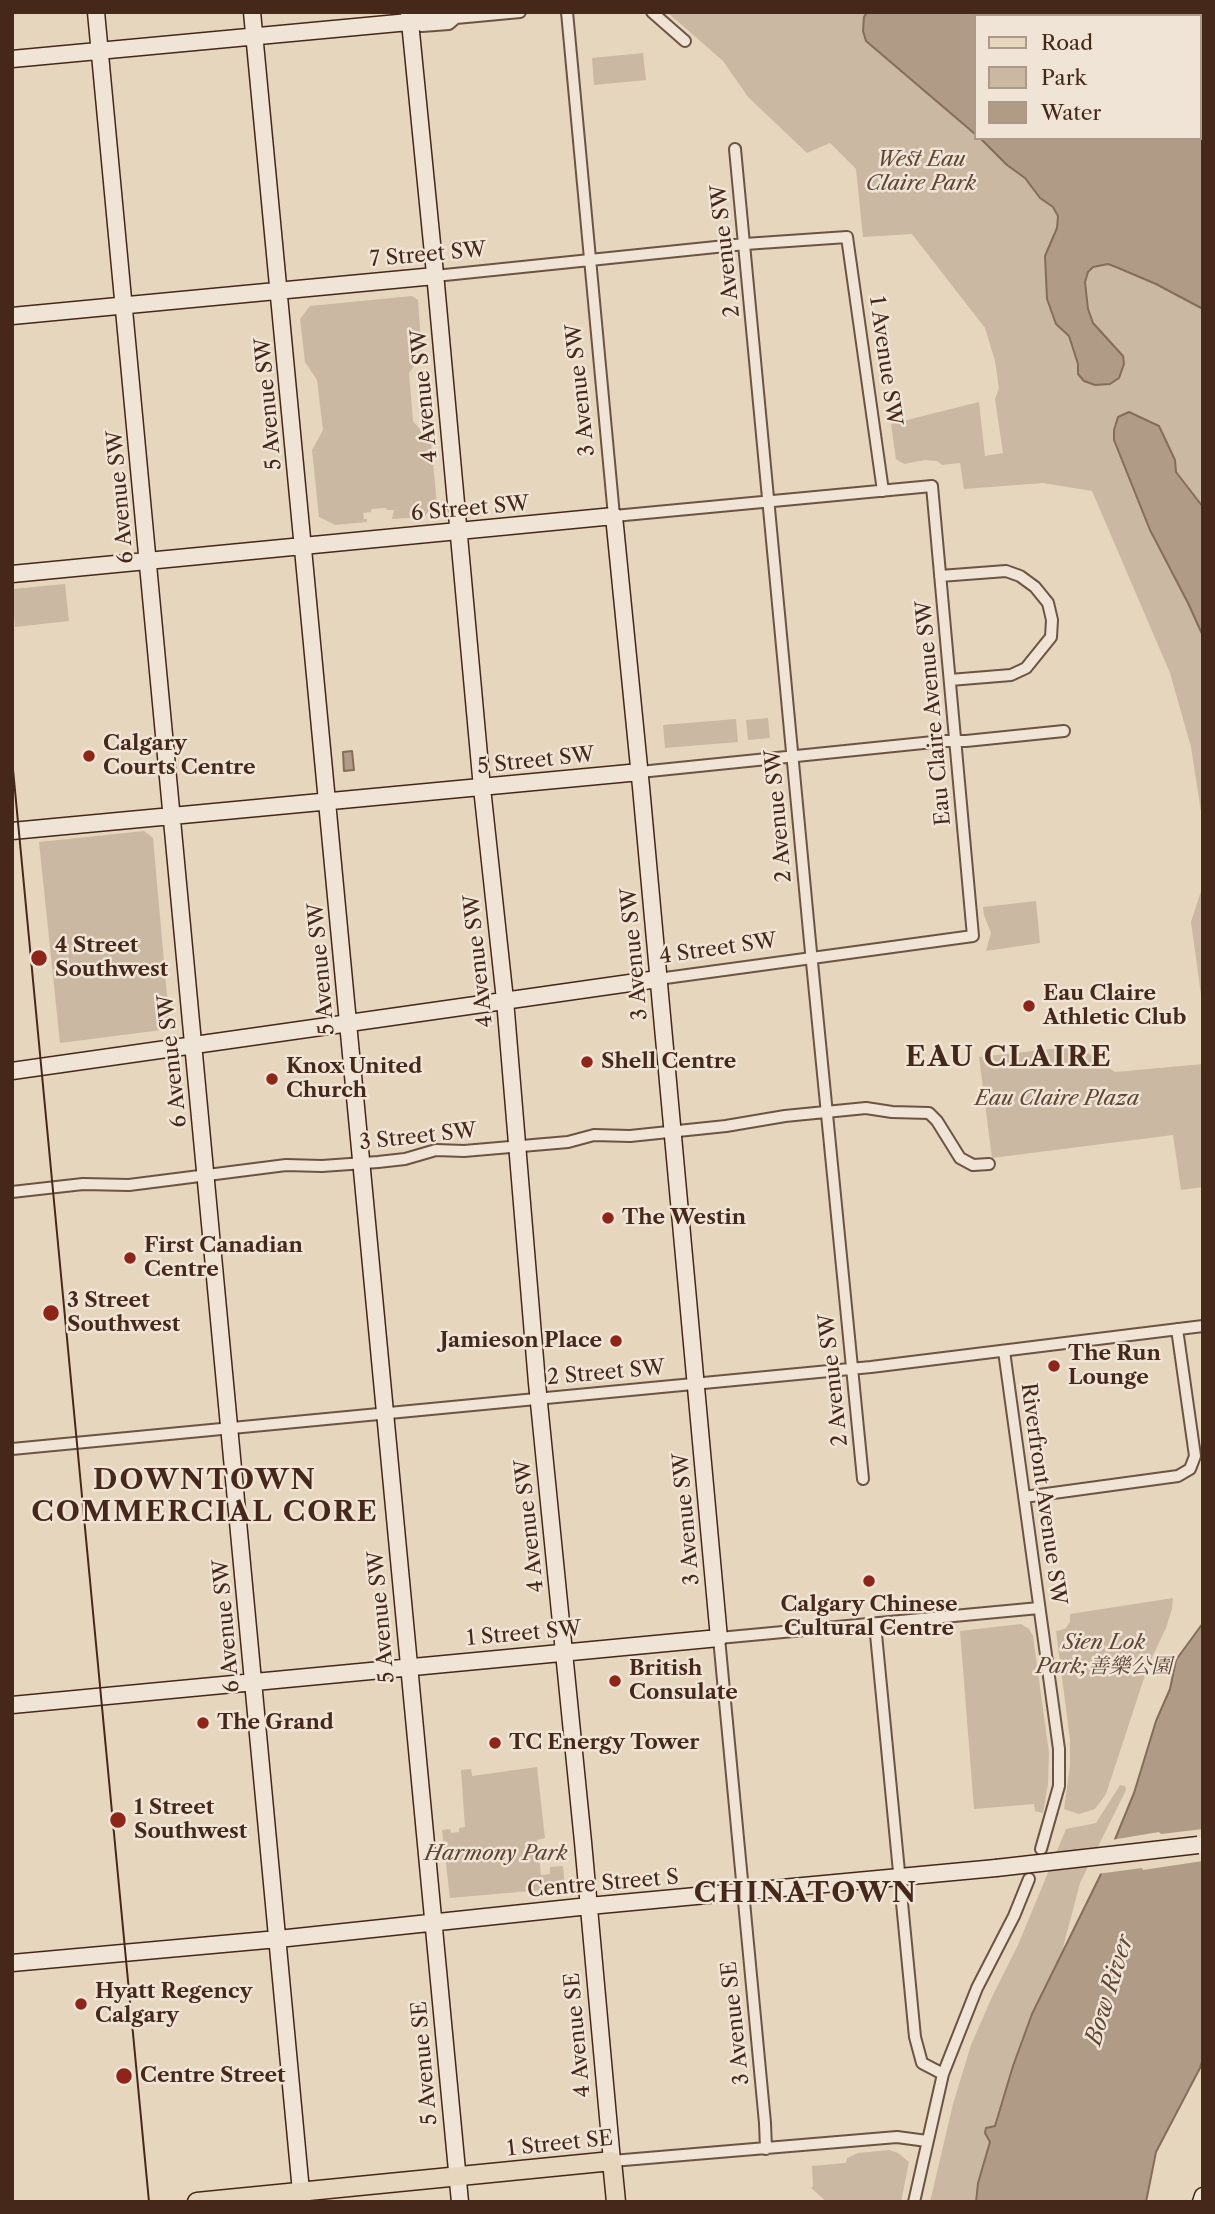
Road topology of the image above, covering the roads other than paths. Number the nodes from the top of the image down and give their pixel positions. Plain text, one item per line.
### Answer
1 (96, 12) edge
2 (252, 12) edge
3 (520, 12) edge
4 (567, 12) edge
5 (652, 12) edge
6 (409, 17) edge
7 (254, 37) junction
8 (685, 41) dead end
9 (100, 51) junction
10 (12, 59) edge
11 (735, 149) dead end
12 (847, 237) joint
13 (745, 244) junction
14 (589, 260) junction
15 (435, 276) junction
16 (280, 289) junction
17 (124, 305) junction
18 (12, 316) edge
19 (932, 486) joint
20 (883, 491) junction
21 (770, 502) junction
22 (614, 516) junction
23 (458, 531) junction
24 (303, 545) junction
25 (148, 560) junction
26 (12, 574) edge
27 (940, 576) junction
28 (950, 680) junction
29 (1063, 731) dead end
30 (956, 741) junction
31 (792, 756) junction
32 (640, 772) junction
33 (482, 788) junction
34 (327, 801) junction
35 (171, 815) junction
36 (12, 831) edge
37 (973, 936) joint
38 (811, 958) junction
39 (658, 979) junction
40 (505, 1000) junction
41 (348, 1022) junction
42 (193, 1045) junction
43 (12, 1071) edge
44 (827, 1113) junction
45 (672, 1130) junction
46 (516, 1146) junction
47 (361, 1163) junction
48 (989, 1164) dead end
49 (206, 1175) junction
50 (12, 1192) edge
51 (1203, 1325) edge
52 (1177, 1329) junction
53 (1004, 1351) junction
54 (852, 1369) junction
55 (696, 1384) junction
56 (538, 1398) junction
57 (384, 1413) junction
58 (230, 1428) junction
59 (12, 1449) edge
60 (863, 1479) dead end
61 (1024, 1497) junction
62 (1040, 1608) junction
63 (875, 1624) junction
64 (719, 1638) junction
65 (564, 1651) junction
66 (408, 1666) junction
67 (254, 1683) junction
68 (12, 1705) edge
69 (1200, 1844) edge
70 (1041, 1849) dead end
71 (900, 1878) junction
72 (1030, 1880) dead end
73 (743, 1893) junction
74 (589, 1906) junction
75 (433, 1921) junction
76 (278, 1939) junction
77 (12, 1962) edge
78 (943, 2074) junction
79 (927, 2141) junction
80 (766, 2149) junction
81 (612, 2161) junction
82 (457, 2177) junction
83 (1203, 2196) edge
84 (302, 2197) edge
85 (197, 2202) edge
86 (460, 2202) edge
87 (615, 2202) edge
88 (914, 2202) edge
89 (1201, 2202) edge

1 - 9 main road, 6 Avenue SW
2 - 7 main road, 5 Avenue SW
3 - 6 street
4 - 14 street, 3 Avenue SW
5 - 8 street
6 - 7 main road
6 - 15 main road, 4 Avenue SW
7 - 9 main road
7 - 16 main road, 5 Avenue SW
9 - 10 main road
9 - 17 main road, 6 Avenue SW
11 - 13 street, 2 Avenue SW
12 - 13 street, 7 Street SW
12 - 20 street, 1 Avenue SW
13 - 14 street, 7 Street SW
13 - 21 street, 2 Avenue SW
14 - 15 street, 7 Street SW
14 - 22 street, 3 Avenue SW
15 - 16 main road, 7 Street SW
15 - 23 main road, 4 Avenue SW
16 - 17 main road, 7 Street SW
16 - 24 main road, 5 Avenue SW
17 - 18 main road, 7 Street SW
17 - 25 main road, 6 Avenue SW
19 - 20 street, 6 Street SW
19 - 27 street, Eau Claire Avenue SW
20 - 21 street, 6 Street SW
21 - 22 street, 6 Street SW
21 - 31 street, 2 Avenue SW
22 - 23 main road, 6 Street SW
22 - 32 main road, 3 Avenue SW
23 - 24 main road, 6 Street SW
23 - 33 main road, 4 Avenue SW
24 - 25 main road, 6 Street SW
24 - 34 main road, 5 Avenue SW
25 - 26 main road, 6 Street SW
25 - 35 main road, 6 Avenue SW
27 - 28 street, Eau Claire Avenue SW
27 - 28 street
28 - 30 street, Eau Claire Avenue SW
29 - 30 street, 5 Street SW
30 - 31 street, 5 Street SW
30 - 37 street, Eau Claire Avenue SW
31 - 32 street, 5 Street SW
31 - 38 street, 2 Avenue SW
32 - 33 main road, 5 Street SW
32 - 39 main road, 3 Avenue SW
33 - 34 main road, 5 Street SW
33 - 40 main road, 4 Avenue SW
34 - 35 main road, 5 Street SW
34 - 41 main road, 5 Avenue SW
35 - 36 main road, 5 Street SW
35 - 42 main road, 6 Avenue SW
37 - 38 street, 4 Street SW
38 - 39 street, 4 Street SW
38 - 44 street, 2 Avenue SW
39 - 40 main road, 4 Street SW
39 - 45 main road, 3 Avenue SW
40 - 41 main road, 4 Street SW
40 - 46 main road, 4 Avenue SW
41 - 42 main road, 4 Street SW
41 - 47 main road, 5 Avenue SW
42 - 43 main road, 4 Street SW
42 - 49 main road, 6 Avenue SW
44 - 45 street, 3 Street SW
44 - 48 street, 3 Street SW
44 - 54 street, 2 Avenue SW
45 - 46 street, 3 Street SW
45 - 55 main road, 3 Avenue SW
46 - 47 street, 3 Street SW
46 - 56 main road, 4 Avenue SW
47 - 49 street, 3 Street SW
47 - 57 main road, 5 Avenue SW
49 - 50 street, 3 Street SW
49 - 58 main road, 6 Avenue SW
51 - 52 street, 2 Street SW
52 - 53 street, 2 Street SW
52 - 61 street
53 - 54 street, 2 Street SW
53 - 61 street, Riverfront Avenue SW
54 - 55 street, 2 Street SW
54 - 60 street, 2 Avenue SW
55 - 56 street, 2 Street SW
55 - 64 main road, 3 Avenue SW
56 - 57 street, 2 Street SW
56 - 65 main road, 4 Avenue SW
57 - 58 street, 2 Street SW
57 - 66 main road, 5 Avenue SW
58 - 59 street, 2 Street SW
58 - 67 main road, 6 Avenue SW
61 - 62 street, Riverfront Avenue SW
62 - 63 street, 1 Street SW
62 - 70 street, Riverfront Avenue SW
63 - 64 street, 1 Street SW
63 - 71 street
64 - 65 main road, 1 Street SW
64 - 73 street, 3 Avenue SW
65 - 66 main road, 1 Street SW
65 - 74 main road, 4 Avenue SW
66 - 67 main road, 1 Street SW
66 - 75 main road, 5 Avenue SW
67 - 68 main road, 1 Street SW
67 - 76 main road, 6 Avenue SW
69 - 71 main road, Centre Street S, bridge
71 - 73 main road, Centre Street S
71 - 78 street
72 - 78 street
73 - 74 main road, Centre Street S
73 - 80 street, 3 Avenue SE
74 - 75 main road, Centre Street S
74 - 81 main road, 4 Avenue SE
75 - 76 main road, Centre Street S
75 - 82 main road, 5 Avenue SE
76 - 77 main road, Centre Street S
76 - 84 main road, 6 Avenue SW
78 - 79 street
79 - 80 street, 1 Street SE
79 - 88 street
80 - 81 street, 1 Street SE
81 - 82 main road, 1 Street SE
81 - 87 main road, 4 Avenue SE
82 - 84 main road, 1 Street SE
82 - 86 main road, 5 Avenue SE
83 - 89 main road
84 - 85 main road, 1 Street SE

